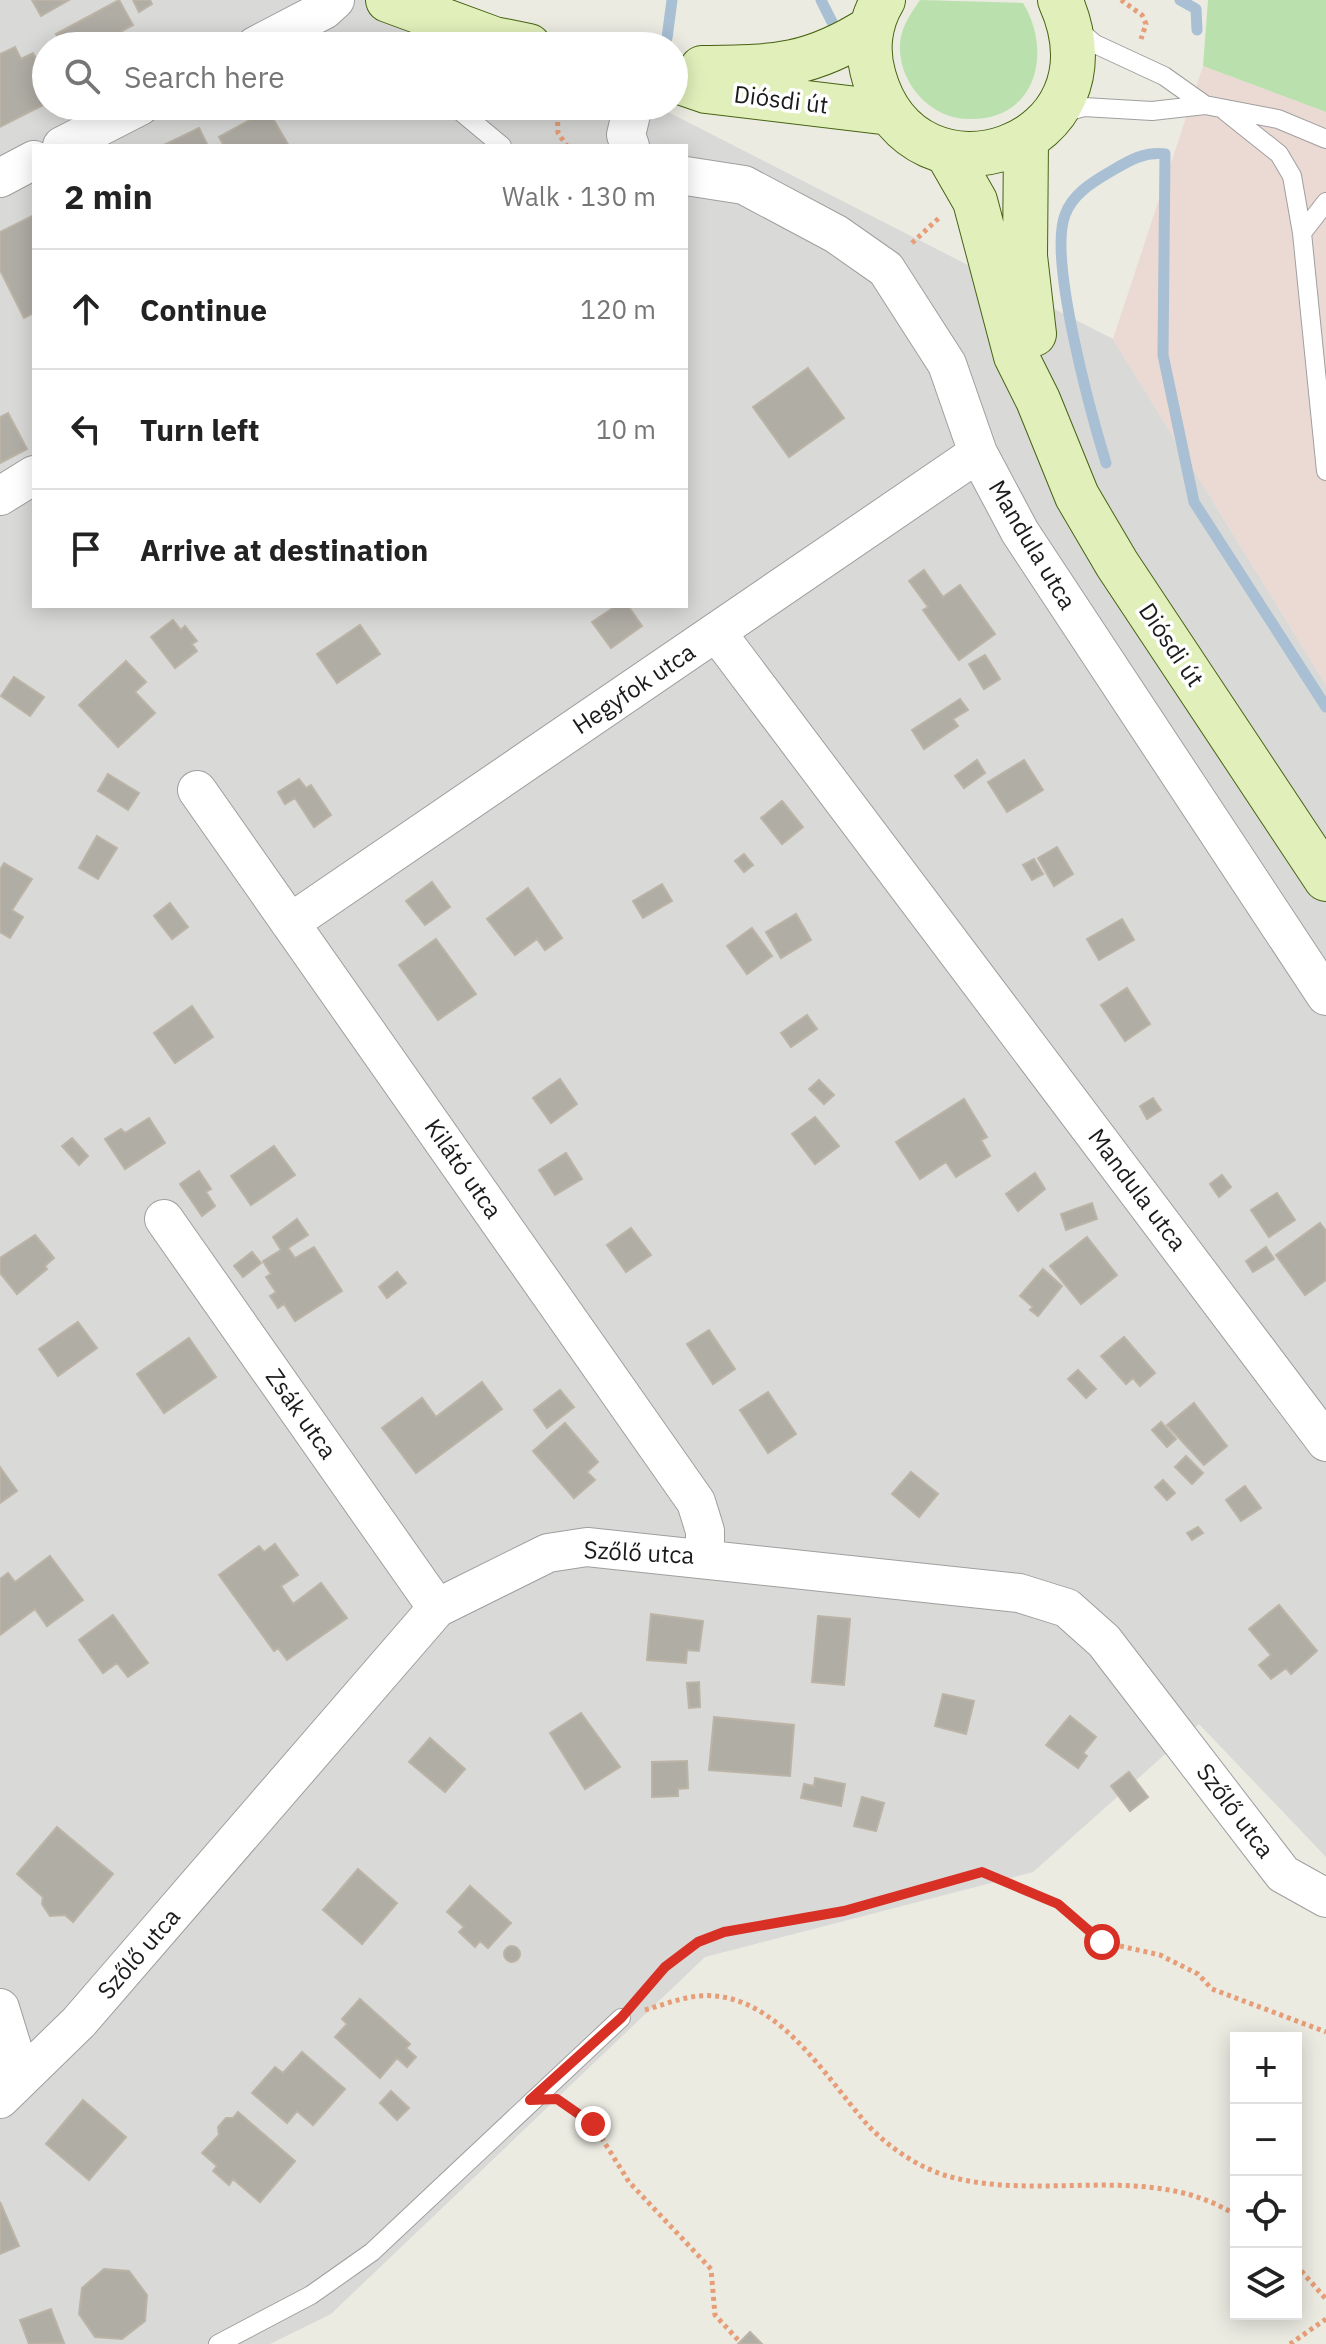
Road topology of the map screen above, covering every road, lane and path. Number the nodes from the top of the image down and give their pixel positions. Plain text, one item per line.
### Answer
1 (335, 0) edge
2 (388, 0) edge
3 (1121, 0) edge
4 (1062, 6) edge
5 (877, 14) edge
6 (282, 32) edge
7 (475, 32) edge
8 (1139, 45) dead end
9 (688, 69) edge
10 (688, 84) edge
11 (1205, 105) junction
12 (1225, 111) junction
13 (890, 113) junction
14 (113, 120) edge
15 (471, 120) edge
16 (558, 120) edge
17 (1039, 128) junction
18 (1326, 139) edge
19 (66, 144) edge
20 (500, 144) edge
21 (566, 144) edge
22 (948, 154) junction
23 (32, 161) edge
24 (688, 176) edge
25 (0, 178) edge
26 (1326, 202) edge
27 (948, 208) dead end
28 (1302, 233) junction
29 (886, 269) junction
30 (1038, 400) junction
31 (978, 453) junction
32 (1326, 471) edge
33 (32, 476) edge
34 (0, 496) edge
35 (717, 633) junction
36 (197, 790) dead end
37 (1326, 879) edge
38 (290, 923) junction
39 (1326, 996) edge
40 (164, 1219) dead end
41 (1326, 1442) edge
42 (705, 1557) junction
43 (437, 1608) junction
44 (1326, 1898) edge
45 (0, 2008) edge
46 (621, 2018) junction
47 (1326, 2032) edge
48 (11, 2087) edge
49 (530, 2100) junction
50 (1230, 2211) edge
51 (1302, 2272) edge
52 (1326, 2299) edge
53 (1326, 2319) edge
54 (740, 2342) dead end
55 (218, 2344) edge
56 (1290, 2344) edge

1 - 6 street
2 - 7 main road
3 - 8 path
4 - 11 lane
4 - 17 main road
5 - 9 main road, Diósdi út
5 - 13 main road
10 - 13 main road, Diósdi út
11 - 12 lane
11 - 17 lane
12 - 18 lane
12 - 28 lane
13 - 22 main road
14 - 19 street
15 - 20 lane
16 - 21 path
17 - 22 main road
17 - 30 main road, Diósdi út
22 - 30 main road, Diósdi út
23 - 25 street
24 - 29 street, Mandula utca
26 - 28 lane
27 - 29 path
28 - 32 lane
29 - 31 street, Mandula utca
30 - 37 main road, Diósdi út
31 - 35 street, Hegyfok utca
31 - 39 street, Mandula utca
33 - 34 street
35 - 38 street, Hegyfok utca
35 - 41 street, Mandula utca
36 - 38 street, Kilátó utca
38 - 42 street, Kilátó utca
40 - 43 street, Zsák utca
42 - 43 street, Szőlő utca
42 - 44 street, Szőlő utca
43 - 48 street, Szőlő utca
45 - 48 street
46 - 47 path
46 - 49 lane
46 - 50 path
49 - 54 path
49 - 55 lane
51 - 52 path
53 - 56 path

